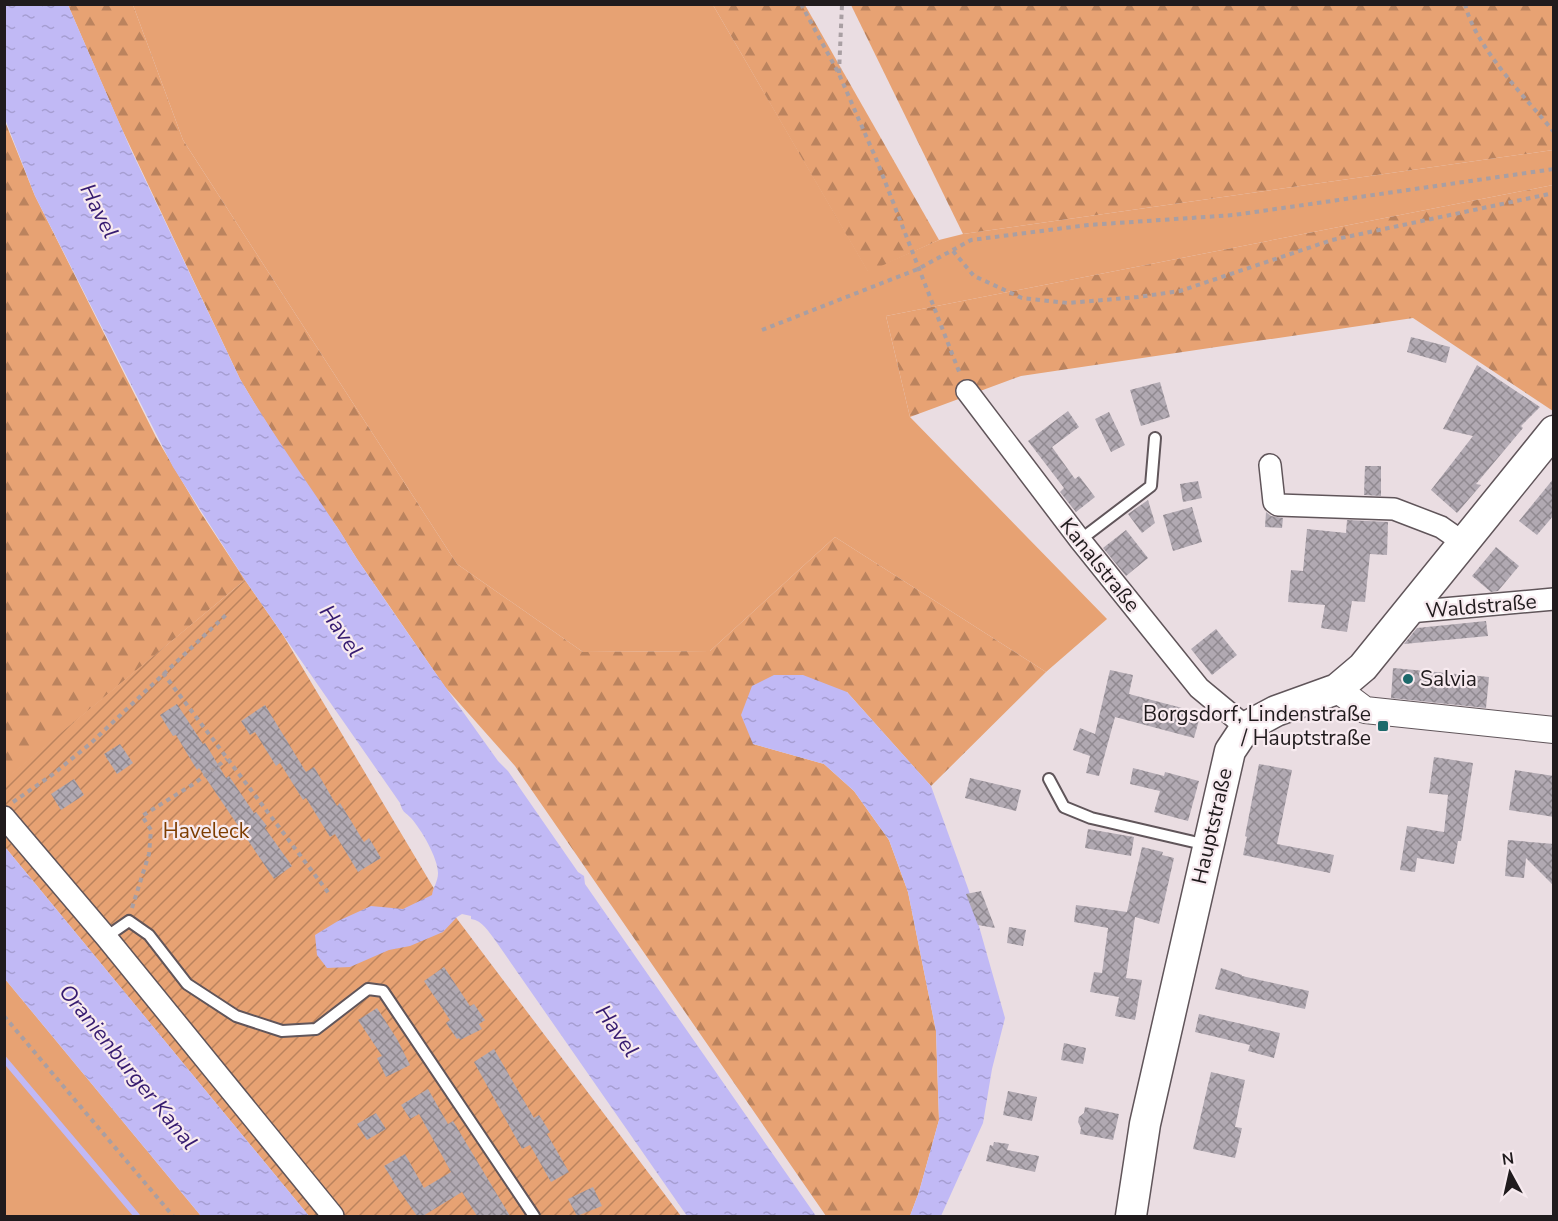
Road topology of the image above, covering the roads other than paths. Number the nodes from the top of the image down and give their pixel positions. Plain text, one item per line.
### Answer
1 (967, 392) road end
2 (1554, 431) edge
3 (1155, 438) dead end
4 (1270, 465) dead end
5 (1080, 540) junction
6 (1464, 543) junction
7 (1554, 600) edge
8 (1409, 612) junction
9 (1337, 689) junction
10 (1246, 727) junction
11 (1554, 730) edge
12 (1049, 779) dead end
13 (5, 818) edge
14 (1208, 845) junction
15 (106, 937) junction
16 (333, 1216) edge
17 (534, 1216) edge
18 (1135, 1216) edge

1 - 5 street, Kanalstraße
2 - 6 main road, Hauptstraße
3 - 5 lane
4 - 6 street
5 - 10 street, Kanalstraße
6 - 8 main road, Hauptstraße
7 - 8 street, Waldstraße
8 - 9 main road, Hauptstraße
9 - 10 main road, Hauptstraße
9 - 11 street
10 - 14 main road, Hauptstraße
12 - 14 lane
13 - 15 street
14 - 18 main road, Hauptstraße
15 - 16 street
15 - 17 lane

